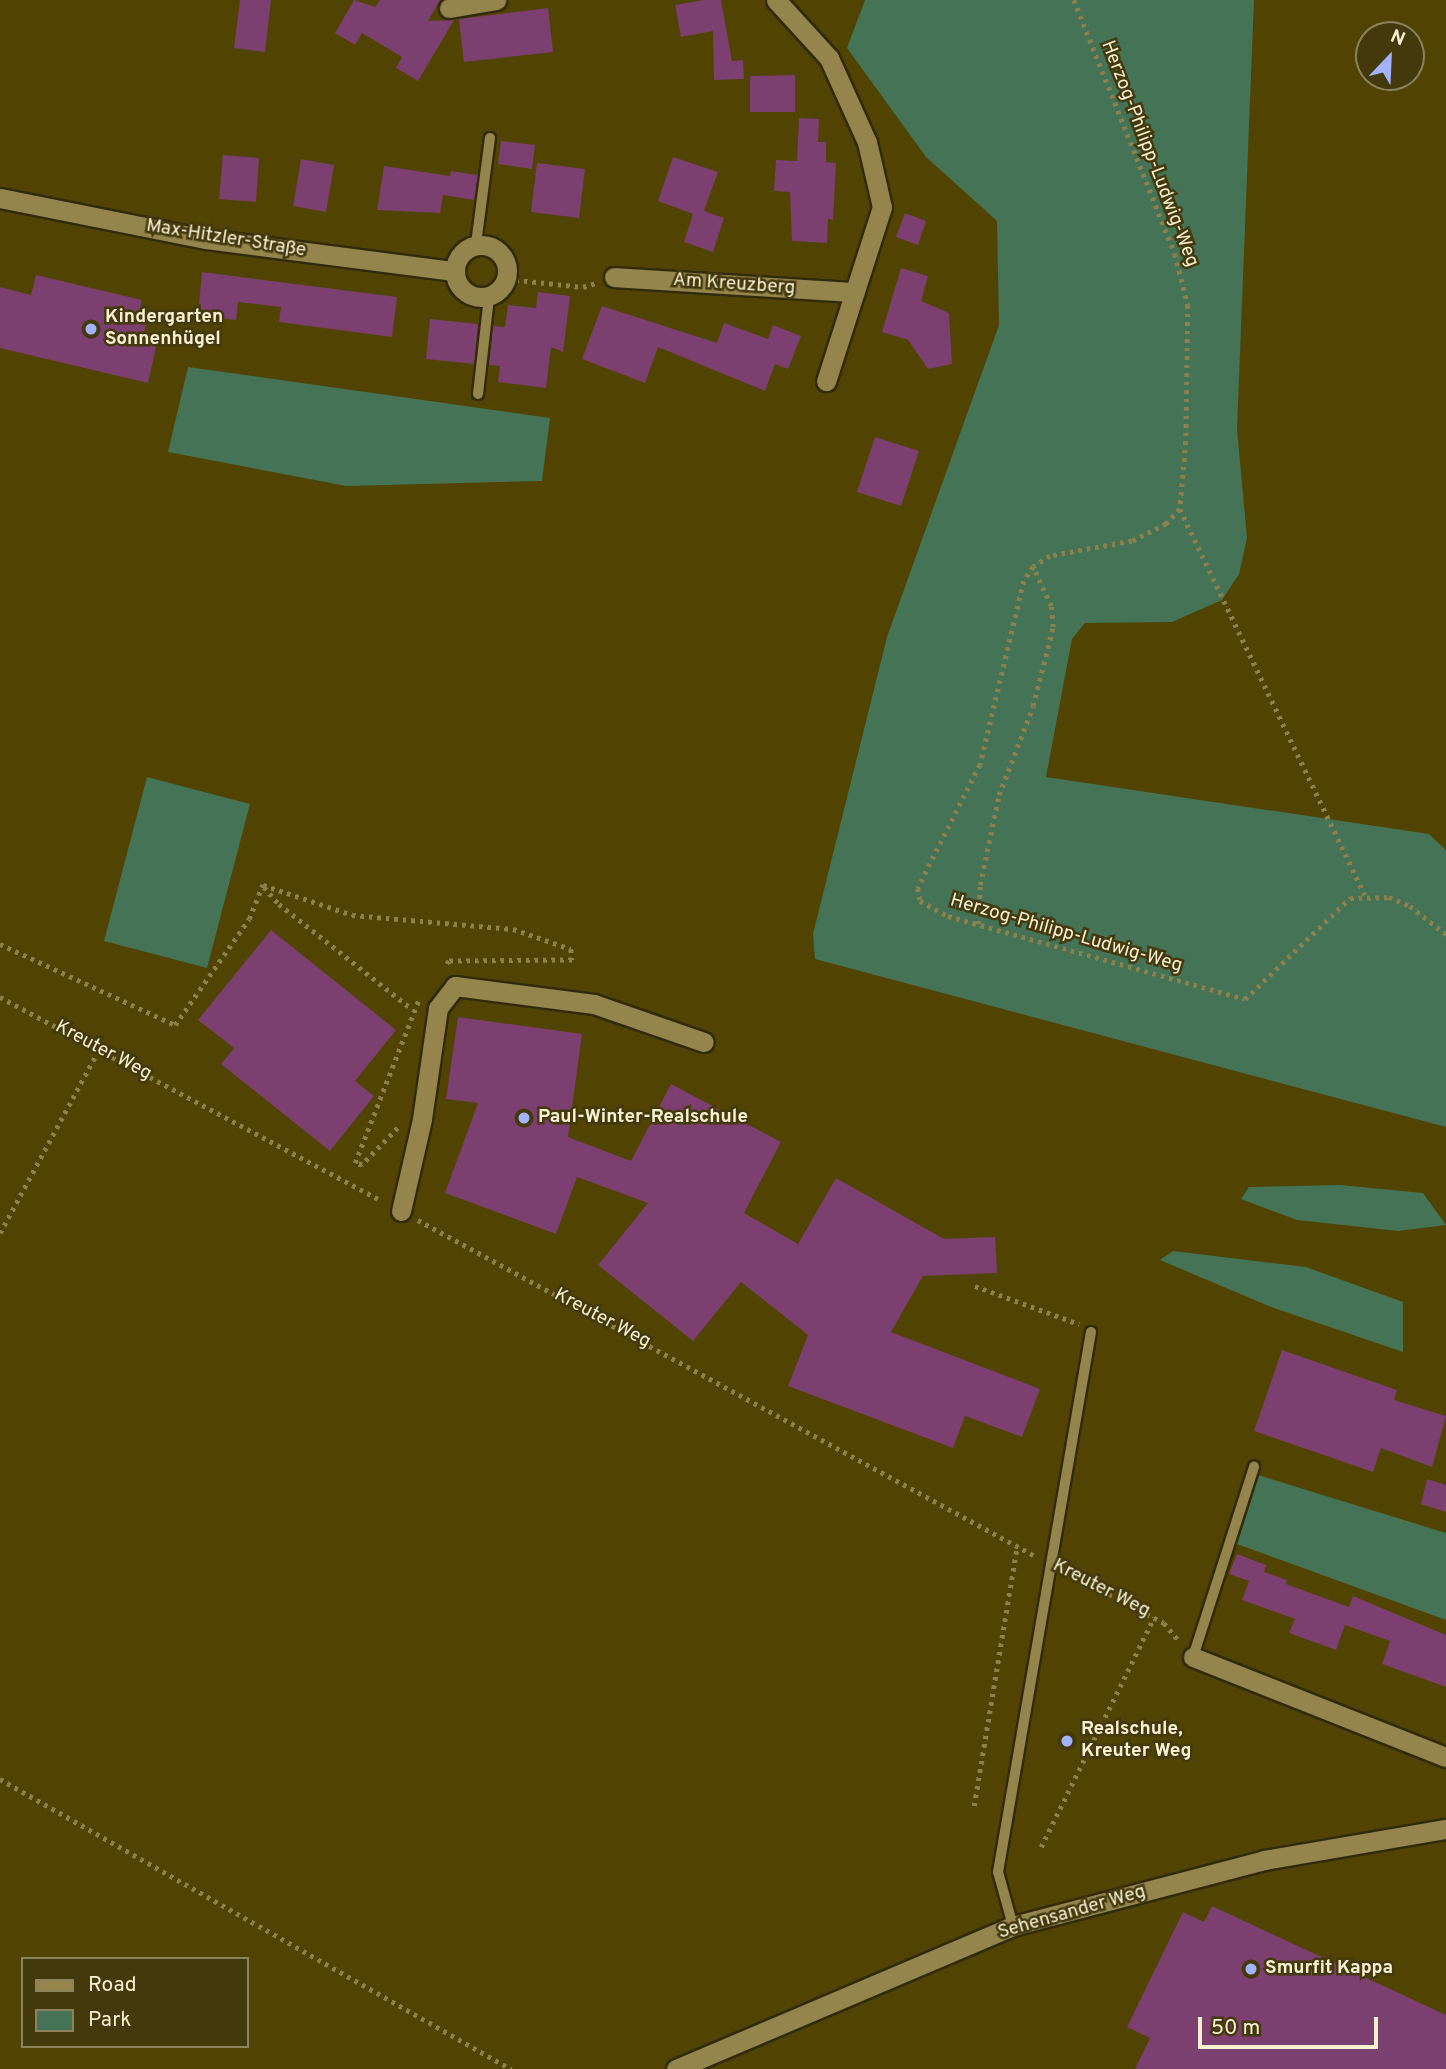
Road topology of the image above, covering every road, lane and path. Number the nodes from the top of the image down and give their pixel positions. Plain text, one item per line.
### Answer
1 (496, 0) edge
2 (776, 0) edge
3 (1074, 0) edge
4 (449, 8) dead end
5 (490, 138) dead end
6 (0, 198) edge
7 (476, 244) junction
8 (454, 271) junction
9 (614, 277) joint
10 (507, 279) junction
11 (855, 292) junction
12 (489, 297) junction
13 (826, 381) dead end
14 (478, 394) dead end
15 (1180, 509) junction
16 (1033, 567) junction
17 (262, 885) junction
18 (1366, 895) junction
19 (978, 924) junction
20 (1446, 934) edge
21 (0, 944) edge
22 (442, 970) dead end
23 (427, 989) dead end
24 (0, 997) edge
25 (412, 1009) junction
26 (704, 1042) dead end
27 (99, 1049) junction
28 (422, 1119) junction
29 (401, 1211) junction
30 (0, 1233) edge
31 (975, 1286) dead end
32 (1091, 1332) joint
33 (1254, 1467) dead end
34 (1017, 1546) junction
35 (1049, 1562) junction
36 (1154, 1617) junction
37 (1192, 1657) junction
38 (1129, 1670) junction
39 (1122, 1673) dead end
40 (1446, 1757) edge
41 (0, 1779) edge
42 (974, 1806) dead end
43 (1446, 1829) edge
44 (1041, 1847) dead end
45 (1013, 1926) junction
46 (511, 2069) edge
47 (676, 2069) edge

1 - 4 street
2 - 11 street
3 - 15 path, Herzog-Philipp-Ludwig-Weg
5 - 7 lane
6 - 8 street, Max-Hitzler-Straße
7 - 8 street
7 - 10 street
8 - 12 street
9 - 10 path
9 - 11 street, Am Kreuzberg
10 - 12 street
11 - 13 street
12 - 14 lane
15 - 16 path
15 - 18 path
16 - 19 path
16 - 19 path, Herzog-Philipp-Ludwig-Weg
17 - 21 path
17 - 22 path
17 - 25 path
18 - 19 path, Herzog-Philipp-Ludwig-Weg
18 - 20 path
23 - 25 path
24 - 27 path, Kreuter Weg
25 - 28 path
26 - 28 street
27 - 29 path, Kreuter Weg
27 - 30 path
28 - 29 street
29 - 34 path, Kreuter Weg
31 - 32 path
32 - 35 lane
33 - 37 lane
34 - 35 path, Kreuter Weg
34 - 42 path
35 - 36 path, Kreuter Weg
35 - 45 lane
36 - 37 path, Kreuter Weg
36 - 38 path
37 - 40 street
38 - 39 path
38 - 44 path
41 - 46 path
43 - 45 street, Sehensander Weg
45 - 47 street, Sehensander Weg

